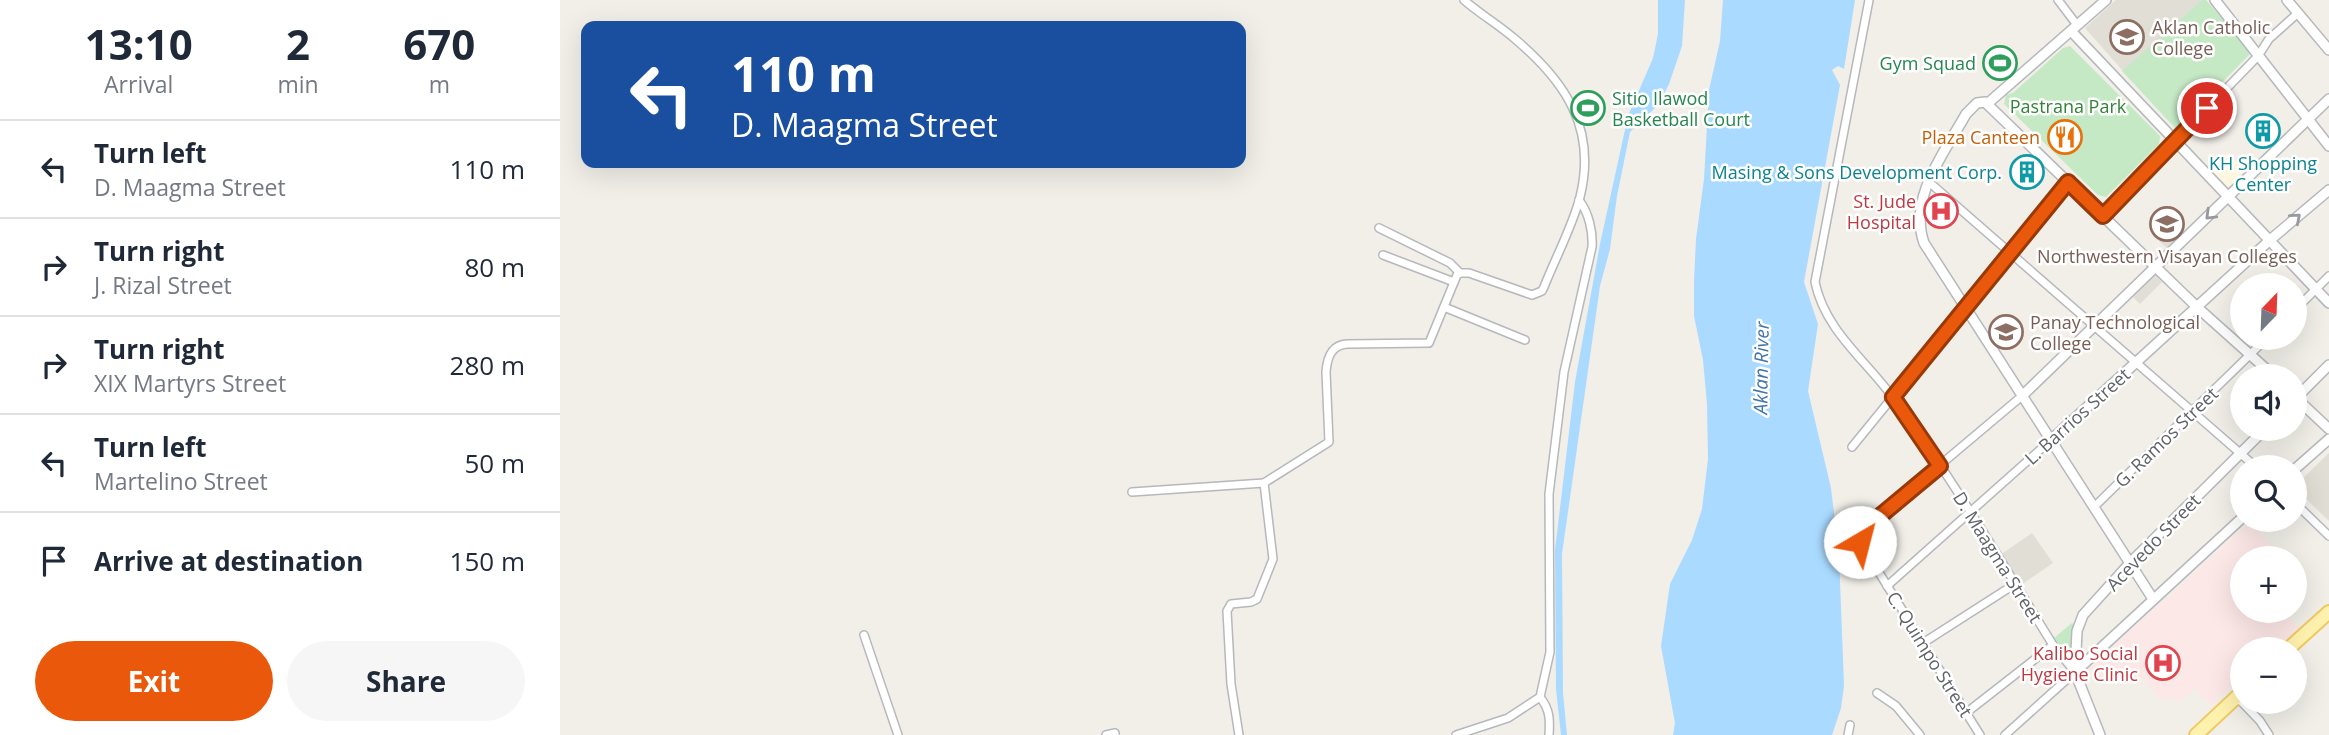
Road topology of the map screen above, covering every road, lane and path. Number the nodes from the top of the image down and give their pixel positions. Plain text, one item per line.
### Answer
1 (1464, 0) edge
2 (1869, 0) edge
3 (2058, 0) edge
4 (2106, 0) edge
5 (2215, 0) edge
6 (2287, 0) edge
7 (2298, 13) junction
8 (2074, 28) junction
9 (2329, 50) edge
10 (2258, 56) junction
11 (2329, 99) edge
12 (1986, 103) junction
13 (2308, 119) junction
14 (2175, 140) junction
15 (2329, 146) edge
16 (1929, 182) junction
17 (2068, 182) junction
18 (2329, 190) edge
19 (2228, 197) junction
20 (1579, 200) junction
21 (2103, 216) junction
22 (1379, 228) dead end
23 (2270, 240) junction
24 (2010, 253) junction
25 (1383, 255) dead end
26 (2156, 267) junction
27 (1460, 273) junction
28 (2329, 276) edge
29 (1454, 282) junction
30 (2316, 289) junction
31 (2307, 298) edge
32 (2329, 303) edge
33 (1444, 307) junction
34 (2198, 308) junction
35 (1965, 309) junction
36 (2094, 326) junction
37 (1525, 340) dead end
38 (2255, 350) edge
39 (2251, 354) junction
40 (2136, 363) junction
41 (2261, 364) edge
42 (2329, 365) edge
43 (2307, 386) edge
44 (2022, 396) junction
45 (1893, 397) junction
46 (2307, 409) edge
47 (2192, 412) junction
48 (2329, 429) edge
49 (2329, 439) edge
50 (2051, 440) junction
51 (2252, 441) edge
52 (1852, 447) dead end
53 (2240, 453) junction
54 (2242, 455) edge
55 (2307, 458) edge
56 (1940, 466) junction
57 (1264, 483) junction
58 (1132, 492) dead end
59 (2094, 507) junction
60 (1969, 513) junction
61 (2307, 515) edge
62 (2230, 530) edge
63 (2329, 536) edge
64 (2130, 563) junction
65 (2015, 584) junction
66 (1887, 586) junction
67 (2153, 599) junction
68 (2329, 612) edge
69 (864, 635) dead end
70 (2301, 637) edge
71 (1923, 643) junction
72 (2053, 645) junction
73 (2075, 672) junction
74 (1877, 693) dead end
75 (1540, 696) junction
76 (2230, 703) edge
77 (1966, 713) junction
78 (2254, 714) edge
79 (1850, 725) dead end
80 (898, 735) edge
81 (1239, 735) edge
82 (1456, 735) edge
83 (1549, 735) edge
84 (1848, 735) edge
85 (1920, 735) edge
86 (1980, 735) edge
87 (2005, 735) edge
88 (2100, 735) edge
89 (2196, 735) edge
90 (2269, 735) edge

1 - 20 street
2 - 45 street, D. Maagma Street
3 - 8 street
4 - 8 street
5 - 10 street
6 - 7 street
7 - 9 street
7 - 10 street
8 - 12 street
8 - 14 street
10 - 13 street
10 - 14 street
11 - 13 street
12 - 16 street
12 - 17 street
13 - 15 street
13 - 19 street
14 - 19 street
14 - 21 street
16 - 24 street
16 - 35 street
17 - 21 street
17 - 24 street
23 -> 18 street, L. Barrios Street
19 - 23 street
19 -> 26 street
20 - 27 street
20 - 75 street
21 - 26 street
22 - 27 street
23 - 30 street
23 - 34 street, L. Barrios Street
24 - 35 street
24 - 36 street
25 - 29 street
26 - 34 street
26 - 36 street
27 - 29 street
28 - 30 street
29 - 33 street
30 - 31 street
30 - 32 street
33 - 37 street
33 - 57 street
34 - 39 street
34 - 40 street, L. Barrios Street
35 - 44 street
35 - 45 street
36 - 40 street
36 - 44 street
38 - 39 street, G. Ramos Street
39 - 41 street
39 - 47 street, G. Ramos Street
40 - 47 street
40 - 50 street, L. Barrios Street
42 - 43 street
44 - 50 street
44 - 56 street
45 - 52 street
45 - 56 street, D. Maagma Street
46 - 48 street
47 - 53 street
47 - 59 street, G. Ramos Street
49 - 55 street
50 - 59 street
50 - 60 street, L. Barrios Street
51 - 53 street, Acevedo Street
53 - 54 street
53 - 64 street, Acevedo Street
56 - 60 street, D. Maagma Street
56 - 66 street, C. Quimpo Street
57 - 58 street
57 - 81 street
59 - 64 street
60 - 65 street, D. Maagma Street
60 - 66 street, L. Barrios Street
61 - 63 street
62 - 67 street
64 - 67 street
64 - 73 street, Acevedo Street
65 - 71 street
65 - 72 street, D. Maagma Street
66 - 71 street, C. Quimpo Street
67 - 73 street
68 - 70 main road
69 - 80 street
71 - 77 street, C. Quimpo Street
72 - 73 street, D. Maagma Street
72 - 77 street
73 - 87 street
73 - 88 street, D. Maagma Street
74 - 85 street
75 - 82 street
75 - 83 street
76 - 89 main road
77 - 86 street, C. Quimpo Street
78 - 90 street
79 - 84 street

